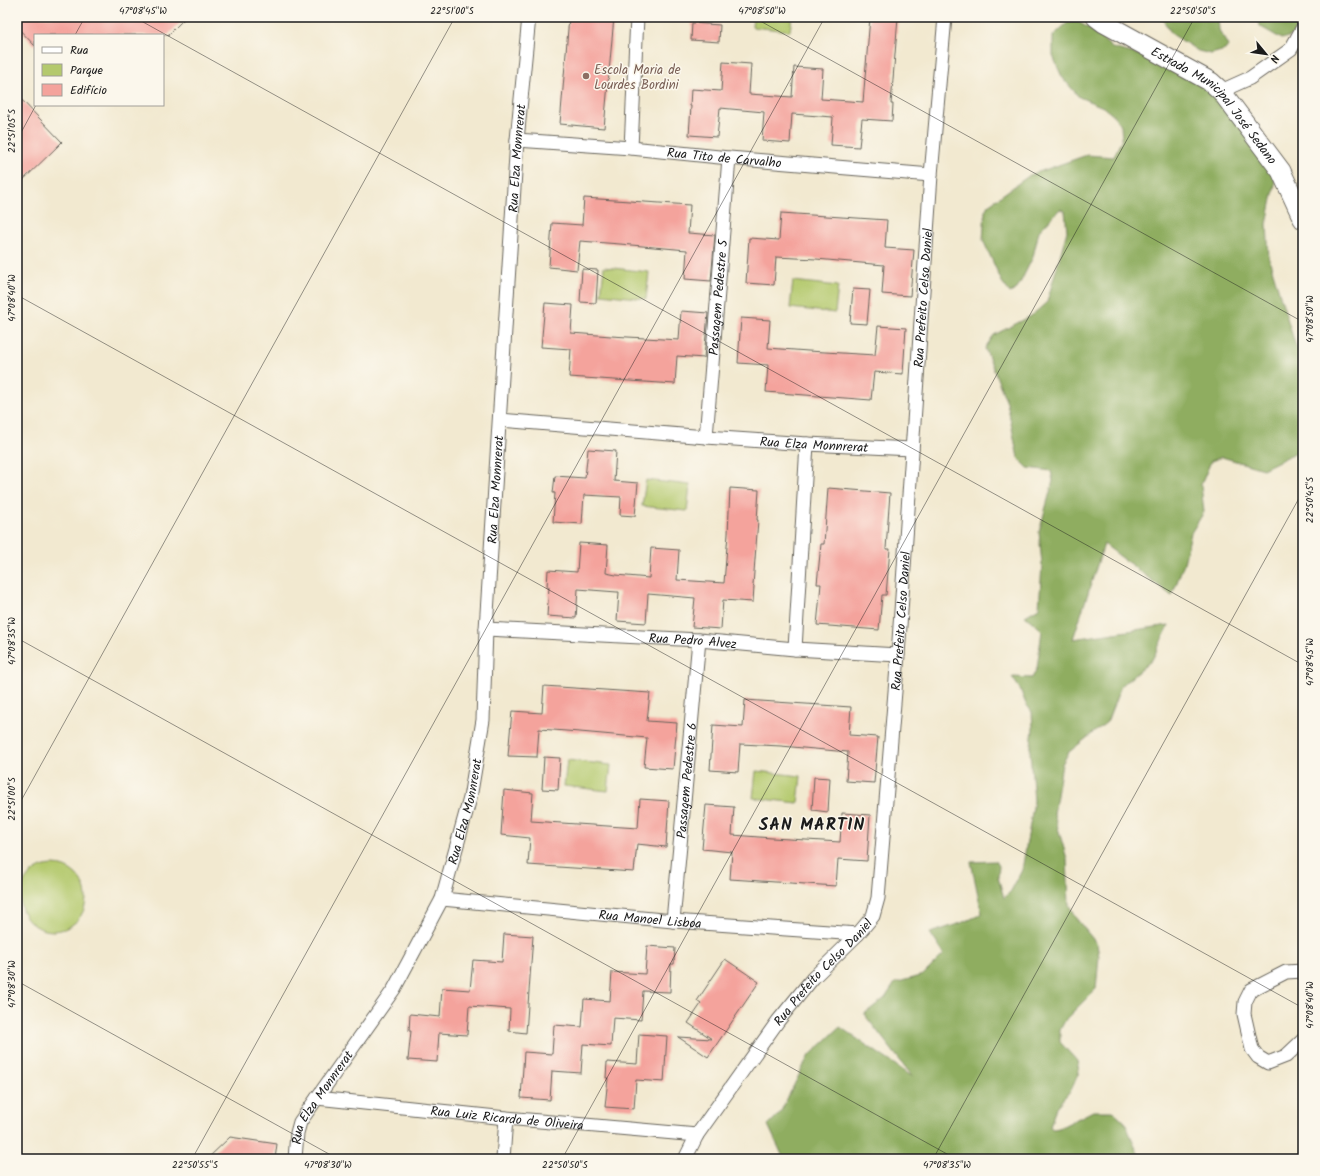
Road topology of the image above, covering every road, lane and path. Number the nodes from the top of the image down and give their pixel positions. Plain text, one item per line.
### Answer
1 (530, 17) edge
2 (637, 17) edge
3 (945, 17) edge
4 (1096, 17) edge
5 (1303, 27) edge
6 (1221, 91) junction
7 (517, 140) junction
8 (630, 148) junction
9 (729, 158) junction
10 (931, 175) junction
11 (1303, 219) edge
12 (500, 420) junction
13 (706, 437) junction
14 (807, 444) junction
15 (912, 449) junction
16 (486, 629) junction
17 (699, 640) junction
18 (795, 649) junction
19 (898, 655) junction
20 (442, 899) junction
21 (674, 921) junction
22 (858, 934) junction
23 (1303, 971) edge
24 (1303, 1040) edge
25 (317, 1098) junction
26 (506, 1118) junction
27 (697, 1135) junction
28 (295, 1159) edge
29 (503, 1159) edge
30 (685, 1159) edge

1 - 7 street, Rua Elza Monnrerat
2 - 8 street
3 - 10 street, Rua Prefeito Celso Daniel
4 - 6 street, Estrada Municipal José Sedano
5 - 6 street
6 - 11 street, Estrada Municipal José Sedano
7 - 8 street, Rua Tito de Carvalho
7 - 12 street, Rua Elza Monnrerat
8 - 9 street, Rua Tito de Carvalho
9 - 10 street, Rua Tito de Carvalho
9 - 13 street, Passagem Pedestre 5
10 - 15 street, Rua Prefeito Celso Daniel
12 - 13 street, Rua Elza Monnrerat
12 - 16 street, Rua Elza Monnrerat
13 - 14 street, Rua Elza Monnrerat
14 - 15 street, Rua Elza Monnrerat
14 - 18 street
15 - 19 street, Rua Prefeito Celso Daniel
16 - 17 street, Rua Pedro Alvez
16 - 20 street, Rua Elza Monnrerat
17 - 18 street, Rua Pedro Alvez
17 - 21 street, Passagem Pedestre 6
18 - 19 street, Rua Pedro Alvez
19 - 22 street, Rua Prefeito Celso Daniel
20 - 21 street, Rua Manoel Lisboa
20 - 25 street, Rua Elza Monnrerat
21 - 22 street, Rua Manoel Lisboa
22 - 27 street, Rua Prefeito Celso Daniel
23 - 24 street
25 - 26 street, Rua Luiz Ricardo de Oliveira
25 - 28 street, Rua Elza Monnrerat
26 - 27 street, Rua Luiz Ricardo de Oliveira
26 - 29 street
27 - 30 street, Rua Prefeito Celso Daniel

